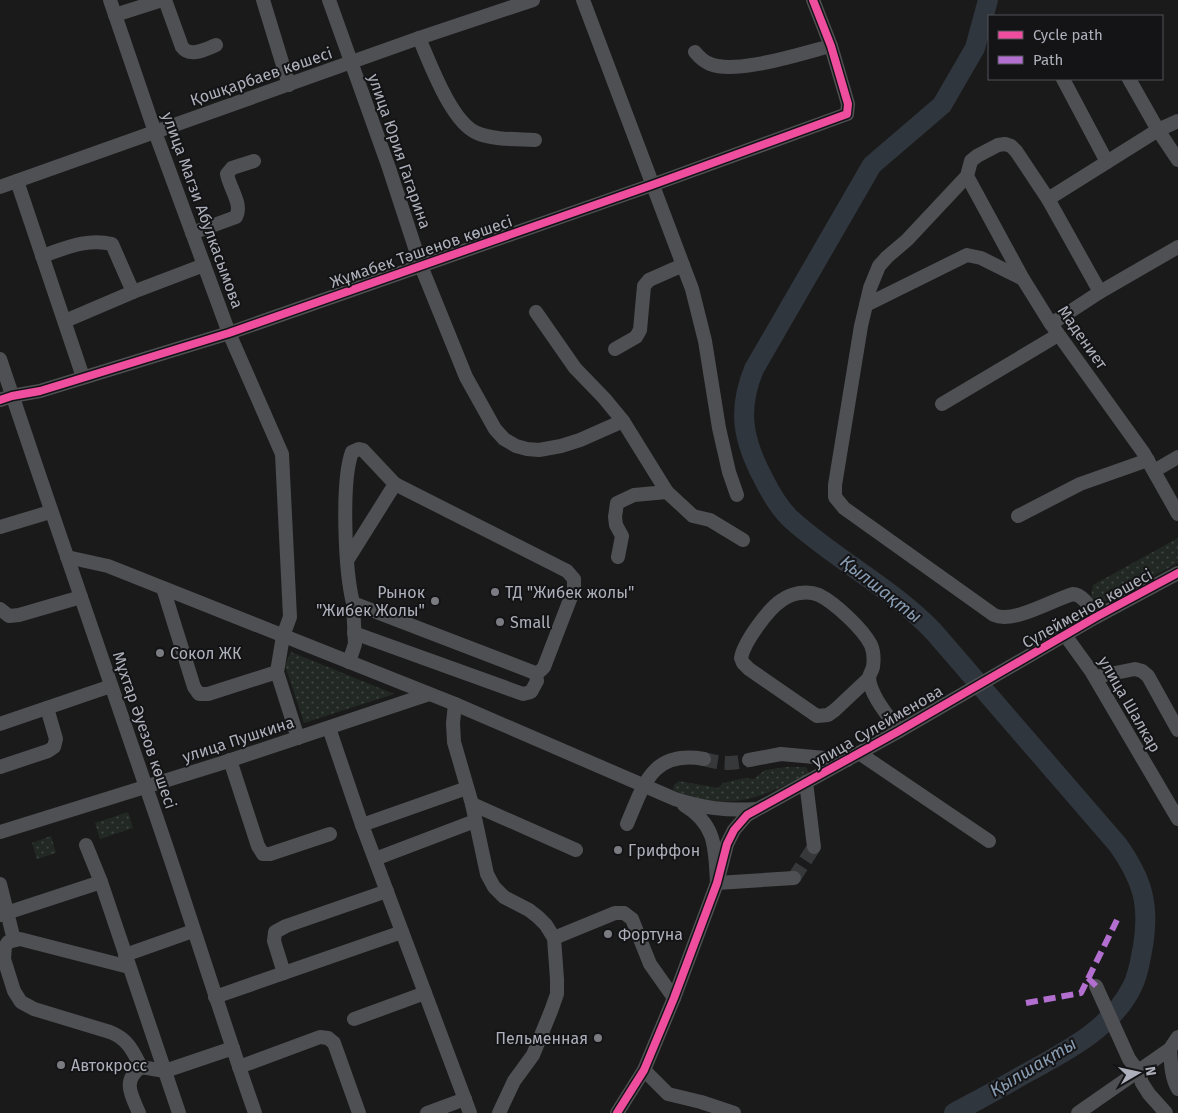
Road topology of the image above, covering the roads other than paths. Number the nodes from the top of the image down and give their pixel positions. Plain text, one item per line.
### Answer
1 (110, 0) edge
2 (163, 0) edge
3 (263, 0) edge
4 (329, 0) edge
5 (533, 0) edge
6 (583, 0) edge
7 (813, 0) edge
8 (115, 15) junction
9 (418, 38) junction
10 (216, 45) dead end
11 (831, 46) junction
12 (695, 52) dead end
13 (352, 63) junction
14 (1064, 80) edge
15 (1130, 80) edge
16 (289, 85) junction
17 (1178, 121) edge
18 (1158, 130) junction
19 (155, 132) junction
20 (535, 140) dead end
21 (254, 160) dead end
22 (1178, 160) edge
23 (1107, 162) junction
24 (966, 176) junction
25 (18, 181) junction
26 (652, 185) junction
27 (0, 187) edge
28 (1048, 199) junction
29 (192, 233) junction
30 (1178, 247) edge
31 (42, 256) junction
32 (683, 265) junction
33 (204, 266) junction
34 (421, 266) junction
35 (1023, 278) junction
36 (133, 292) junction
37 (1100, 292) junction
38 (866, 305) junction
39 (536, 312) dead end
40 (65, 321) junction
41 (1054, 329) junction
42 (229, 333) junction
43 (615, 349) dead end
44 (0, 360) edge
45 (83, 378) junction
46 (6, 398) edge
47 (942, 404) dead end
48 (624, 422) junction
49 (1178, 457) edge
50 (1151, 466) junction
51 (395, 484) junction
52 (667, 492) junction
53 (737, 495) dead end
54 (50, 512) junction
55 (1178, 514) edge
56 (1018, 516) dead end
57 (0, 527) edge
58 (743, 540) dead end
59 (67, 557) junction
60 (618, 557) dead end
61 (348, 559) junction
62 (1178, 573) edge
63 (163, 588) junction
64 (81, 598) junction
65 (353, 603) junction
66 (0, 609) edge
67 (1096, 617) junction
68 (354, 633) junction
69 (1065, 635) junction
70 (283, 636) junction
71 (349, 662) junction
72 (1010, 666) joint
73 (277, 672) junction
74 (536, 673) junction
75 (1095, 677) junction
76 (869, 678) junction
77 (111, 686) junction
78 (429, 694) junction
79 (455, 704) junction
80 (47, 708) junction
81 (0, 724) edge
82 (329, 728) junction
83 (1178, 730) edge
84 (899, 731) junction
85 (298, 738) junction
86 (853, 756) junction
87 (704, 759) tunnel mouth
88 (230, 760) junction
89 (750, 760) tunnel mouth
90 (0, 767) edge
91 (806, 782) junction
92 (643, 786) junction
93 (146, 787) junction
94 (467, 788) junction
95 (675, 799) junction
96 (472, 804) junction
97 (756, 808) junction
98 (1178, 819) edge
99 (475, 821) junction
100 (627, 824) dead end
101 (362, 825) junction
102 (0, 832) edge
103 (330, 834) dead end
104 (989, 842) dead end
105 (86, 845) dead end
106 (814, 847) tunnel mouth
107 (576, 850) dead end
108 (375, 860) junction
109 (794, 878) dead end
110 (101, 882) junction
111 (716, 883) junction
112 (0, 884) edge
113 (387, 892) junction
114 (3, 914) edge
115 (193, 931) junction
116 (402, 932) junction
117 (554, 938) junction
118 (14, 940) junction
119 (127, 961) junction
120 (284, 973) junction
121 (1096, 986) dead end
122 (425, 993) junction
123 (215, 997) junction
124 (674, 998) junction
125 (354, 1019) dead end
126 (1178, 1037) edge
127 (233, 1048) junction
128 (1170, 1049) junction
129 (141, 1067) junction
130 (239, 1067) junction
131 (644, 1070) junction
132 (165, 1071) junction
133 (1138, 1071) junction
134 (1178, 1089) edge
135 (465, 1099) junction
136 (139, 1113) edge
137 (179, 1113) edge
138 (255, 1113) edge
139 (358, 1113) edge
140 (427, 1113) edge
141 (470, 1113) edge
142 (499, 1113) edge
143 (617, 1113) edge
144 (734, 1113) edge
145 (1078, 1113) edge
146 (1166, 1113) edge

1 - 8 street, улица Магзи Абулкасымова
2 - 8 street
2 - 10 street
3 - 16 street
4 - 13 street, улица Юрия Гагарина
5 - 9 street, Қошқарбаев көшесі
6 - 26 street
7 - 11 street
8 - 19 street, улица Магзи Абулкасымова
9 - 13 street, Қошқарбаев көшесі
9 - 20 street
11 - 12 street
11 - 26 street, Жұмабек Тәшенов көшесі
13 - 16 street, Қошқарбаев көшесі
13 - 34 street, улица Юрия Гагарина
14 - 23 street
15 - 18 street
16 - 19 street, Қошқарбаев көшесі
17 - 18 street
18 - 22 street
18 - 23 street
19 - 25 street, Қошқарбаев көшесі
19 - 29 street, улица Магзи Абулкасымова
21 - 29 street
23 - 28 street
24 - 28 street
24 - 35 street, Мадениет
24 - 38 street
25 - 27 street, Қошқарбаев көшесі
25 - 31 street
26 - 32 street
26 - 34 street, Жұмабек Тәшенов көшесі
28 - 37 street
29 - 33 street, улица Магзи Абулкасымова
30 - 37 street
31 - 36 street
31 - 40 street
32 - 43 street
32 - 53 street
33 - 36 street
33 - 42 street, улица Магзи Абулкасымова
34 - 42 street, Жұмабек Тәшенов көшесі
34 - 48 street, улица Юрия Гагарина
35 - 38 street
35 - 41 street, Мадениет
36 - 40 street
37 - 41 street
38 - 67 street
39 - 48 street
40 - 45 street
41 - 47 street
41 - 50 street, Мадениет
42 - 45 street, Жұмабек Тәшенов көшесі
42 - 70 street, улица Магзи Абулкасымова
44 - 46 street, Мұхтар Әуезов көшесі
45 - 46 street, Жұмабек Тәшенов көшесі
46 - 54 street, Мұхтар Әуезов көшесі
48 - 52 street
49 - 50 street
50 - 55 street, Мадениет
50 - 56 street
51 - 61 street
51 - 61 street
51 - 74 street
52 - 58 street
52 - 60 street
54 - 57 street
54 - 59 street, Мұхтар Әуезов көшесі
59 - 63 street
59 - 64 street, Мұхтар Әуезов көшесі
61 - 65 street
62 - 67 street, Сүлейменов көшесі
63 - 70 street
63 - 73 street
64 - 66 street
64 - 77 street, Мұхтар Әуезов көшесі
65 - 68 street
65 - 74 street
67 - 69 street, Сүлейменов көшесі
68 - 71 street
68 - 74 street
69 - 72 street, Сүлейменов көшесі
69 - 75 street, улица Шалкар
70 - 71 street
70 - 73 street, улица Магзи Абулкасымова
71 - 78 street
72 - 84 street, улица Сулейменова
73 - 85 street
75 - 83 street
75 - 98 street, улица Шалкар
76 - 76 street
76 - 84 street
77 - 80 street
77 - 93 street, Мұхтар Әуезов көшесі
78 - 79 street
78 - 82 street, улица Пушкина
79 - 92 street
79 - 94 street
80 - 81 street
80 - 90 street
82 - 85 street, улица Пушкина
82 - 101 street
84 - 86 street, улица Сулейменова
85 - 88 street, улица Пушкина
86 - 89 street
86 - 91 street, улица Сулейменова
86 - 104 street
87 - 92 street
88 - 93 street, улица Пушкина
88 - 103 street
91 - 97 street, улица Сулейменова
91 - 106 street
92 - 95 street
92 - 100 street
93 - 102 street, улица Пушкина
93 - 115 street, Мұхтар Әуезов көшесі
94 - 96 street
94 - 101 street
95 - 97 street
95 - 111 street
96 - 99 street
96 - 107 street
97 - 111 street
99 - 108 street
99 - 117 street
101 - 108 street
105 - 110 street
108 - 113 street
109 - 111 street
110 - 114 street
110 - 119 street
111 - 124 street
112 - 114 street
113 - 116 street
113 - 120 street
114 - 118 street
115 - 119 street
115 - 123 street, Мұхтар Әуезов көшесі
116 - 120 street
116 - 122 street
117 - 124 street
117 - 142 street
118 - 119 street
118 - 129 street
119 - 132 street
120 - 123 street
121 - 133 street
122 - 125 street
122 - 135 street
123 - 127 street, Мұхтар Әуезов көшесі
124 - 131 street
126 - 128 street
127 - 130 street, Мұхтар Әуезов көшесі
127 - 132 street
128 - 133 street
128 - 134 street
129 - 132 street
129 - 136 street
130 - 138 street, Мұхтар Әуезов көшесі
130 - 139 street
131 - 143 street
131 - 144 street
132 - 137 street
133 - 145 street
133 - 146 street
135 - 140 street
135 - 141 street

